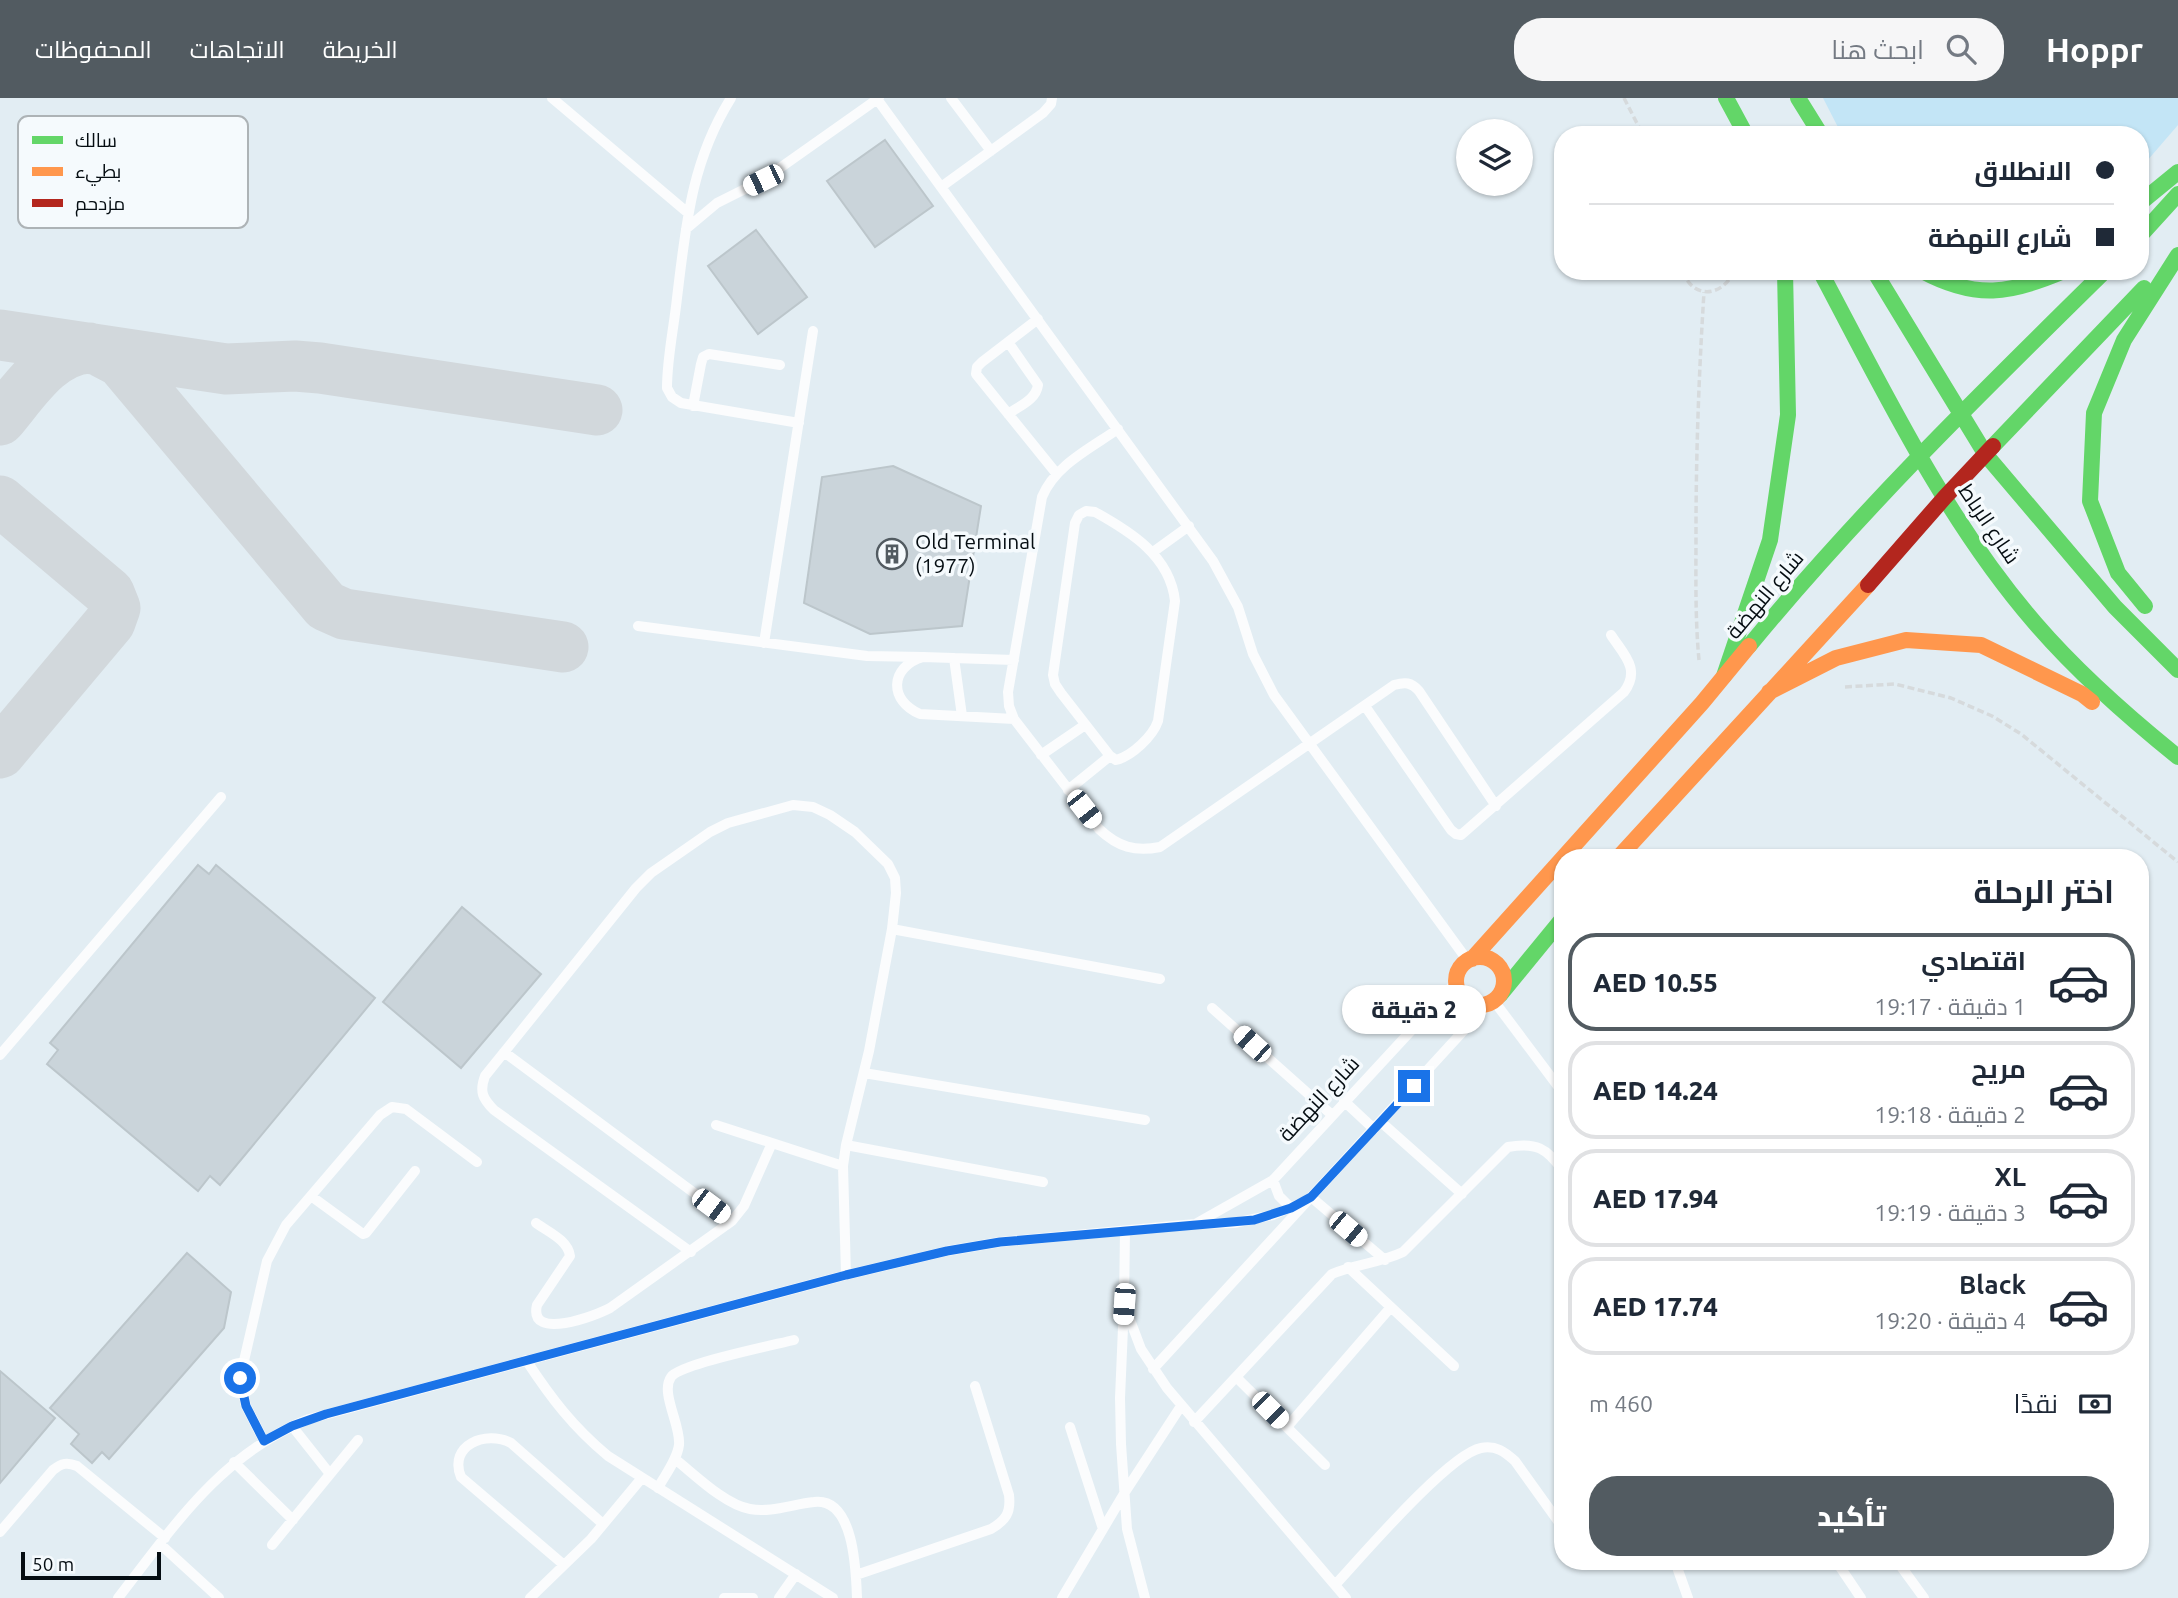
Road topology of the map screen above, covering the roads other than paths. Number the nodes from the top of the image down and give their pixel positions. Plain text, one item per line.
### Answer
1 (552, 98) edge
2 (731, 98) edge
3 (951, 98) edge
4 (1052, 98) edge
5 (1726, 98) edge
6 (1798, 98) edge
7 (878, 99) edge
8 (1741, 126) edge
9 (1815, 126) edge
10 (990, 151) junction
11 (2178, 172) edge
12 (941, 187) junction
13 (2178, 194) edge
14 (2149, 196) edge
15 (688, 213) junction
16 (2149, 226) edge
17 (686, 229) junction
18 (2178, 252) edge
19 (1785, 280) edge
20 (1825, 280) edge
21 (1879, 280) edge
22 (1936, 280) edge
23 (2043, 280) edge
24 (2096, 280) edge
25 (1038, 320) junction
26 (813, 331) dead end
27 (1008, 342) junction
28 (780, 365) dead end
29 (694, 406) junction
30 (1008, 414) junction
31 (1961, 414) junction
32 (799, 423) junction
33 (1118, 429) junction
34 (1919, 455) junction
35 (1986, 455) junction
36 (1056, 473) junction
37 (1945, 496) junction
38 (1189, 527) junction
39 (1153, 552) junction
40 (2152, 614) dead end
41 (638, 626) dead end
42 (1611, 635) dead end
43 (764, 643) junction
44 (923, 657) junction
45 (954, 658) junction
46 (1014, 660) junction
47 (2178, 670) edge
48 (1724, 676) junction
49 (1769, 692) junction
50 (1364, 706) junction
51 (961, 716) junction
52 (1014, 719) junction
53 (1085, 725) junction
54 (1309, 745) junction
55 (1041, 755) junction
56 (1110, 757) junction
57 (2178, 757) edge
58 (2178, 776) edge
59 (1068, 790) junction
60 (221, 797) dead end
61 (1496, 806) junction
62 (1570, 849) edge
63 (1626, 849) edge
64 (1554, 867) edge
65 (892, 929) junction
66 (1554, 929) edge
67 (1470, 960) junction
68 (1160, 979) dead end
69 (1457, 981) junction
70 (1494, 1000) junction
71 (1212, 1008) dead end
72 (504, 1052) junction
73 (0, 1055) edge
74 (864, 1073) junction
75 (1554, 1081) edge
76 (1344, 1101) junction
77 (1332, 1115) junction
78 (1145, 1120) dead end
79 (716, 1125) dead end
80 (1377, 1125) junction
81 (772, 1143) junction
82 (846, 1145) junction
83 (1554, 1161) edge
84 (477, 1162) dead end
85 (843, 1166) junction
86 (415, 1171) dead end
87 (1273, 1180) junction
88 (1043, 1182) dead end
89 (1462, 1194) junction
90 (311, 1196) junction
91 (1308, 1199) junction
92 (1291, 1208) junction
93 (732, 1221) junction
94 (536, 1223) dead end
95 (1195, 1224) junction
96 (1125, 1231) junction
97 (691, 1252) junction
98 (1385, 1260) junction
99 (1348, 1267) junction
100 (846, 1275) junction
101 (1124, 1304) junction
102 (1391, 1307) junction
103 (794, 1340) dead end
104 (526, 1360) junction
105 (1454, 1366) dead end
106 (1153, 1369) junction
107 (1236, 1377) junction
108 (975, 1386) dead end
109 (1181, 1406) junction
110 (1194, 1422) junction
111 (292, 1426) junction
112 (1070, 1427) dead end
113 (1287, 1427) junction
114 (358, 1440) dead end
115 (264, 1441) junction
116 (675, 1459) junction
117 (234, 1462) junction
118 (1325, 1465) dead end
119 (330, 1474) junction
120 (641, 1479) junction
121 (657, 1488) junction
122 (1125, 1492) junction
123 (1554, 1515) edge
124 (293, 1520) junction
125 (603, 1524) junction
126 (1103, 1529) junction
127 (0, 1532) edge
128 (163, 1541) junction
129 (272, 1545) dead end
130 (564, 1565) junction
131 (1678, 1570) edge
132 (1842, 1570) edge
133 (1904, 1570) edge
134 (796, 1574) junction
135 (856, 1575) junction
136 (1851, 1583) junction
137 (1335, 1585) junction
138 (118, 1598) edge
139 (219, 1598) edge
140 (530, 1598) edge
141 (724, 1598) edge
142 (753, 1598) edge
143 (779, 1598) edge
144 (833, 1598) edge
145 (857, 1598) edge
146 (1062, 1598) edge
147 (1145, 1598) edge
148 (1346, 1598) edge
149 (1688, 1598) edge
150 (1853, 1598) edge
151 (1861, 1598) edge
152 (1924, 1598) edge

1 - 15 lane
2 - 15 lane
3 - 10 lane
4 - 10 lane
5 - 8 main road
6 - 9 main road
7 - 12 lane
7 - 17 lane
10 - 12 lane
11 - 14 main road
12 - 25 lane
13 - 16 main road
15 - 17 lane
17 - 29 lane
18 - 35 main road
18 - 40 main road
19 - 48 main road
20 - 34 main road, شارع الرباط
21 - 31 main road, شارع الرباط
22 - 23 main road
24 - 31 main road, شارع النهضة
25 - 27 lane
25 - 33 lane
26 - 32 lane
27 - 30 lane
27 - 30 lane
28 - 29 lane
29 - 32 lane
30 - 36 lane
31 - 34 main road, شارع النهضة
31 - 35 main road, شارع الرباط
32 - 43 lane
33 - 36 lane
33 - 38 lane
34 - 37 main road, شارع الرباط
34 - 48 main road, شارع النهضة
35 - 37 main road
35 - 47 main road, شارع الرباط
36 - 46 lane
37 - 49 main road
37 - 57 main road, شارع الرباط
38 - 39 lane
38 - 54 lane
39 - 53 lane
39 - 56 lane
41 - 43 lane
42 - 61 lane
43 - 44 lane
44 - 45 lane
44 - 51 lane
45 - 46 lane
45 - 51 lane
46 - 52 lane
48 - 62 main road, شارع النهضة
49 - 58 main road
49 - 63 main road
50 - 54 lane
50 - 61 lane
50 - 61 lane
51 - 52 lane
52 - 55 lane
53 - 55 lane
53 - 56 lane
54 - 59 lane
54 - 67 lane
55 - 59 lane
56 - 59 lane
60 - 73 lane
64 - 67 main road, شارع النهضة
65 - 68 lane
65 - 72 lane
65 - 74 lane
66 - 70 main road
67 - 69 main road
67 - 70 main road
69 - 70 main road
69 - 76 lane, شارع النهضة
70 - 75 lane
70 - 80 lane
71 - 77 lane
72 - 93 lane
72 - 97 lane
74 - 78 lane
74 - 82 lane
76 - 77 lane, شارع النهضة
76 - 80 lane
77 - 87 lane, شارع النهضة
79 - 81 lane
80 - 89 lane
80 - 91 lane
81 - 85 lane
81 - 93 lane
82 - 85 lane
82 - 88 lane
83 - 89 lane
84 - 90 lane
85 - 100 lane
86 - 90 lane
87 - 92 lane
87 - 95 lane, شارع النهضة
89 - 98 lane
90 - 115 lane
91 - 92 lane
91 - 98 lane
91 - 106 lane
92 - 95 lane
93 - 97 lane
94 - 97 lane
95 - 96 lane
96 - 100 lane
96 - 101 lane
98 - 99 lane
99 - 102 lane
99 - 107 lane
100 - 104 lane
101 - 106 lane
101 - 122 lane
102 - 105 lane
102 - 113 lane
103 - 116 lane
104 - 111 lane
104 - 120 lane
106 - 109 lane
107 - 110 lane
107 - 113 lane
108 - 135 lane
109 - 110 lane
109 - 122 lane
110 - 137 lane
111 - 115 lane
111 - 119 lane
112 - 126 lane
113 - 118 lane
114 - 119 lane
115 - 117 lane
116 - 121 lane
116 - 135 lane
117 - 124 lane
117 - 128 lane
119 - 124 lane
120 - 121 lane
120 - 125 lane
121 - 134 lane
122 - 126 lane
122 - 147 lane
123 - 137 lane
124 - 129 lane
125 - 130 lane
125 - 130 lane
126 - 146 lane
127 - 128 lane
128 - 138 lane
128 - 139 lane
130 - 140 lane
131 - 149 lane
132 - 136 lane
133 - 152 lane
134 - 143 lane
134 - 144 lane
135 - 145 lane
136 - 150 lane
136 - 151 lane
137 - 148 lane
141 - 142 lane

